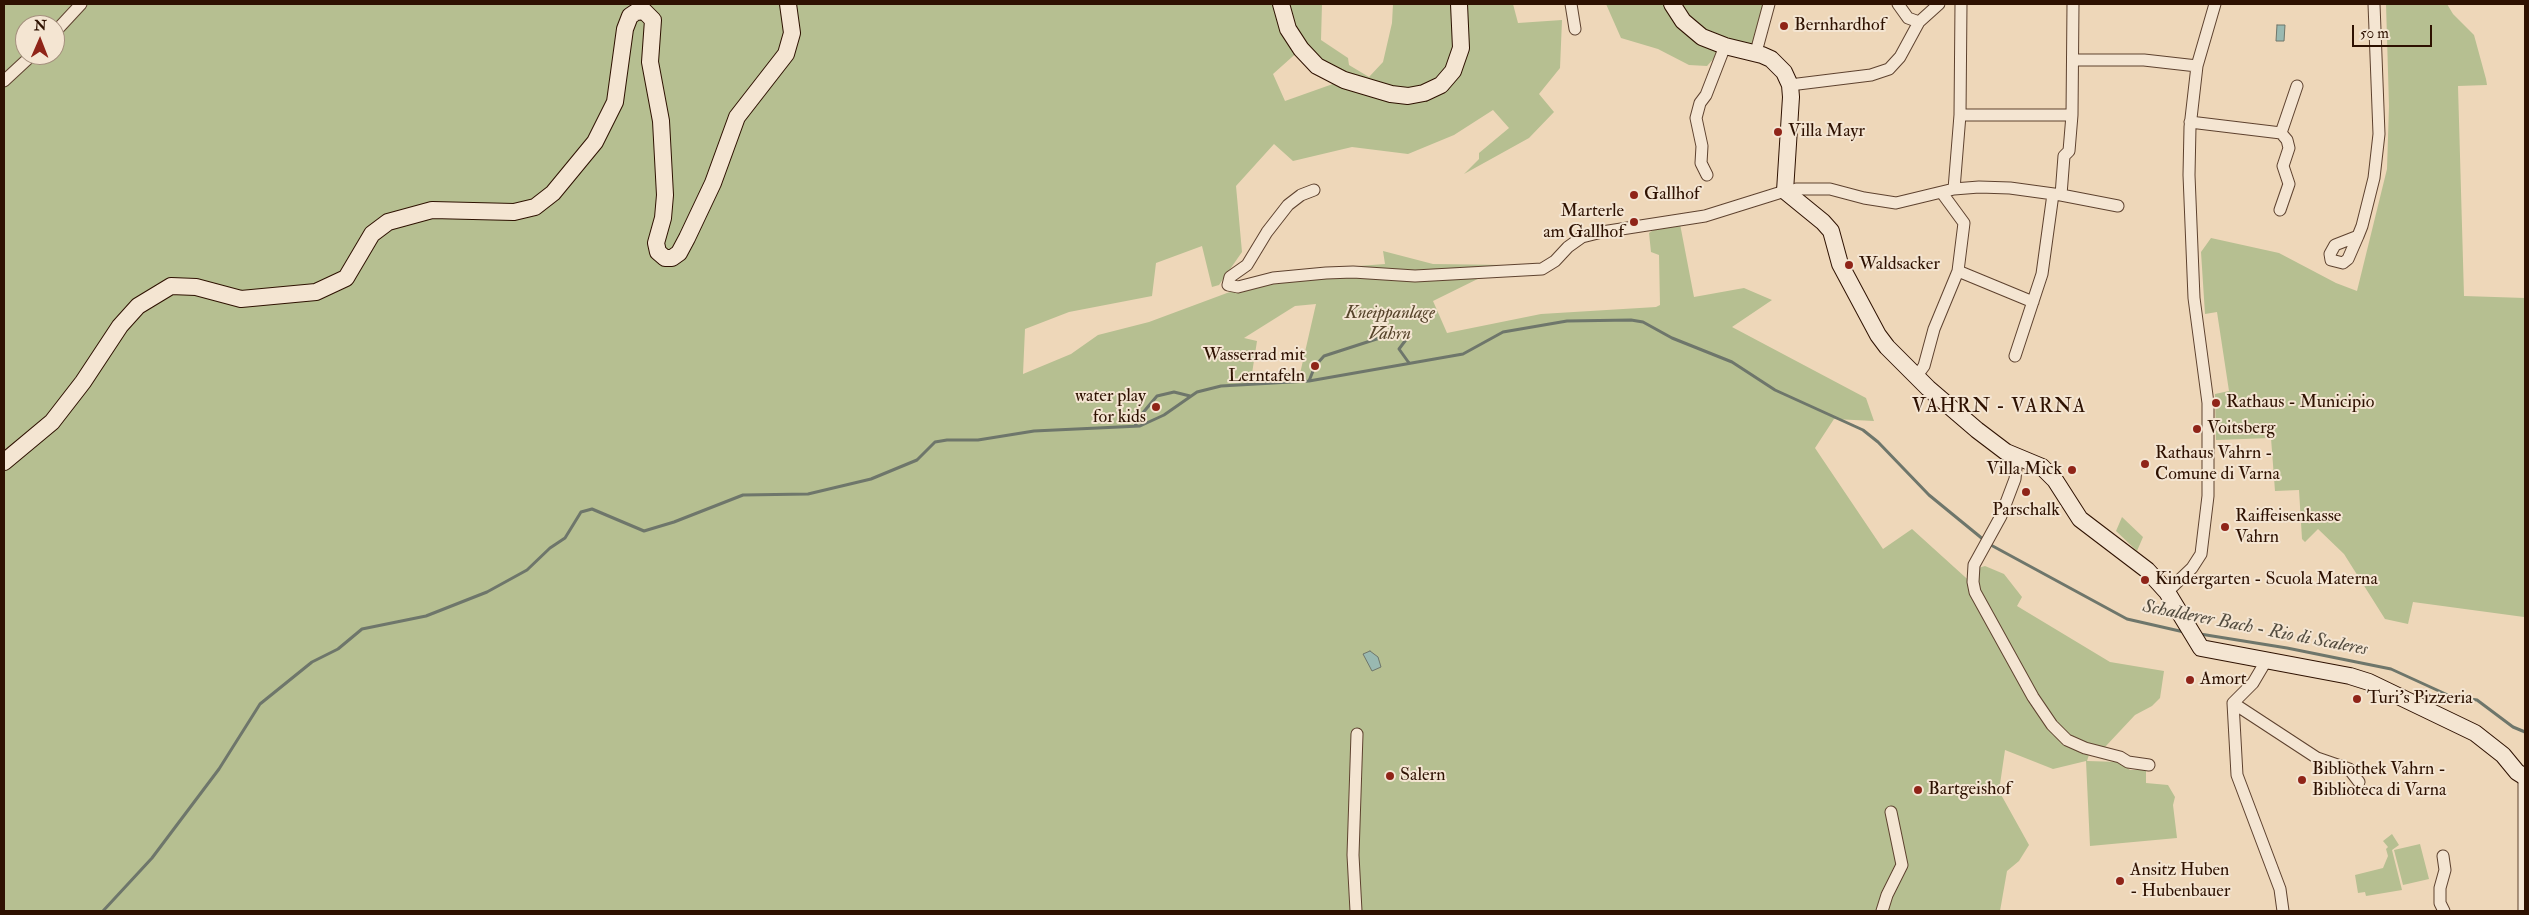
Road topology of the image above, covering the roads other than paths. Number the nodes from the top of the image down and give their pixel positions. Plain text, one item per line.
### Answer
1 (81, 4) edge
2 (788, 4) edge
3 (1281, 4) edge
4 (1459, 4) edge
5 (1571, 4) edge
6 (1672, 4) edge
7 (1769, 4) edge
8 (1898, 4) edge
9 (1938, 4) edge
10 (1961, 4) edge
11 (2073, 4) edge
12 (2215, 4) edge
13 (2374, 4) edge
14 (65, 21) edge
15 (1919, 22) junction
16 (1575, 29) dead end
17 (1725, 46) junction
18 (1756, 52) junction
19 (2074, 60) junction
20 (21, 65) edge
21 (2197, 66) junction
22 (4, 80) edge
23 (1790, 85) junction
24 (2297, 86) dead end
25 (1960, 115) junction
26 (2072, 115) junction
27 (2190, 122) junction
28 (2281, 133) junction
29 (1707, 175) dead end
30 (1954, 189) junction
31 (1314, 190) dead end
32 (1942, 193) junction
33 (1787, 194) junction
34 (2057, 194) junction
35 (2118, 206) dead end
36 (2280, 210) dead end
37 (2358, 236) dead end
38 (1958, 271) junction
39 (2033, 302) junction
40 (2015, 356) dead end
41 (1916, 377) junction
42 (2016, 457) junction
43 (4, 462) edge
44 (2168, 592) junction
45 (2266, 661) junction
46 (2233, 703) junction
47 (1357, 734) dead end
48 (2149, 765) dead end
49 (2525, 777) edge
50 (2359, 782) dead end
51 (1891, 812) dead end
52 (2443, 856) dead end
53 (1356, 911) edge
54 (1882, 911) edge
55 (2282, 911) edge
56 (2444, 911) edge
57 (2524, 911) edge

1 - 14 street
2 - 43 street
3 - 4 street
5 - 16 street
6 - 17 street
7 - 18 street
8 - 15 street
9 - 15 street
10 - 25 street
11 - 19 street
12 - 21 street
13 - 37 street
15 - 23 street
17 - 18 street
17 - 29 street
18 - 23 street
19 - 21 street
19 - 26 street
20 - 22 street
21 - 27 street
23 - 33 street
24 - 28 street
25 - 26 street
25 - 30 street
26 - 34 street
27 - 28 street
27 - 44 street
28 - 36 street
30 - 32 street
30 - 34 street
31 - 33 street
32 - 33 street
32 - 38 street
33 - 41 street
34 - 35 street
34 - 39 street
38 - 39 street
38 - 41 street
39 - 40 street
41 - 42 street
42 - 44 street
42 - 48 street
44 - 45 street
45 - 46 street
45 - 49 street
46 - 50 street
46 - 55 street
47 - 53 street
49 - 57 street
51 - 54 street
52 - 56 street

